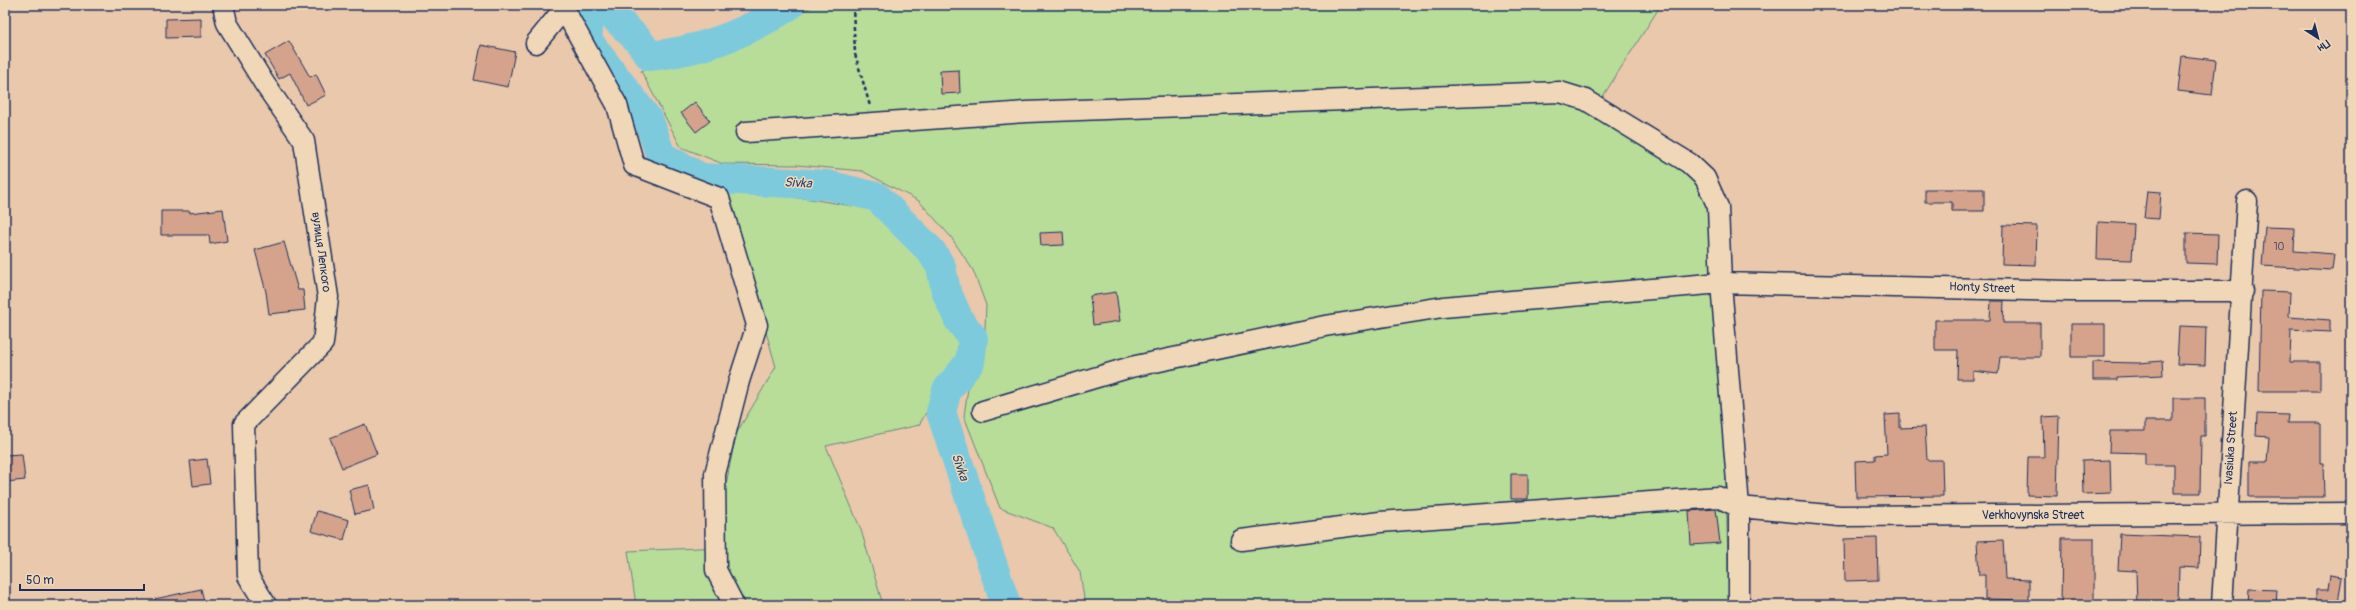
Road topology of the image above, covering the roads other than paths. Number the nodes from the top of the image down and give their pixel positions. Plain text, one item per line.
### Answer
1 (223, 5) edge
2 (566, 7) edge
3 (536, 43) dead end
4 (746, 132) dead end
5 (2247, 201) dead end
6 (1721, 283) junction
7 (2243, 292) junction
8 (983, 411) dead end
9 (1738, 507) junction
10 (2351, 513) edge
11 (2227, 514) junction
12 (1242, 540) dead end
13 (266, 605) edge
14 (734, 605) edge
15 (1739, 605) edge
16 (2222, 605) edge

1 - 13 street, вулиця Лепкого
2 - 3 street
2 - 14 street
4 - 6 street
5 - 7 street, Ivasiuka Street
6 - 7 street, Honty Street
6 - 8 street, Honty Street
6 - 9 street
7 - 11 street, Ivasiuka Street
9 - 11 street, Verkhovynska Street
9 - 12 street, Verkhovynska Street
9 - 15 street
10 - 11 street, Verkhovynska Street
11 - 16 street, Ivasiuka Street

